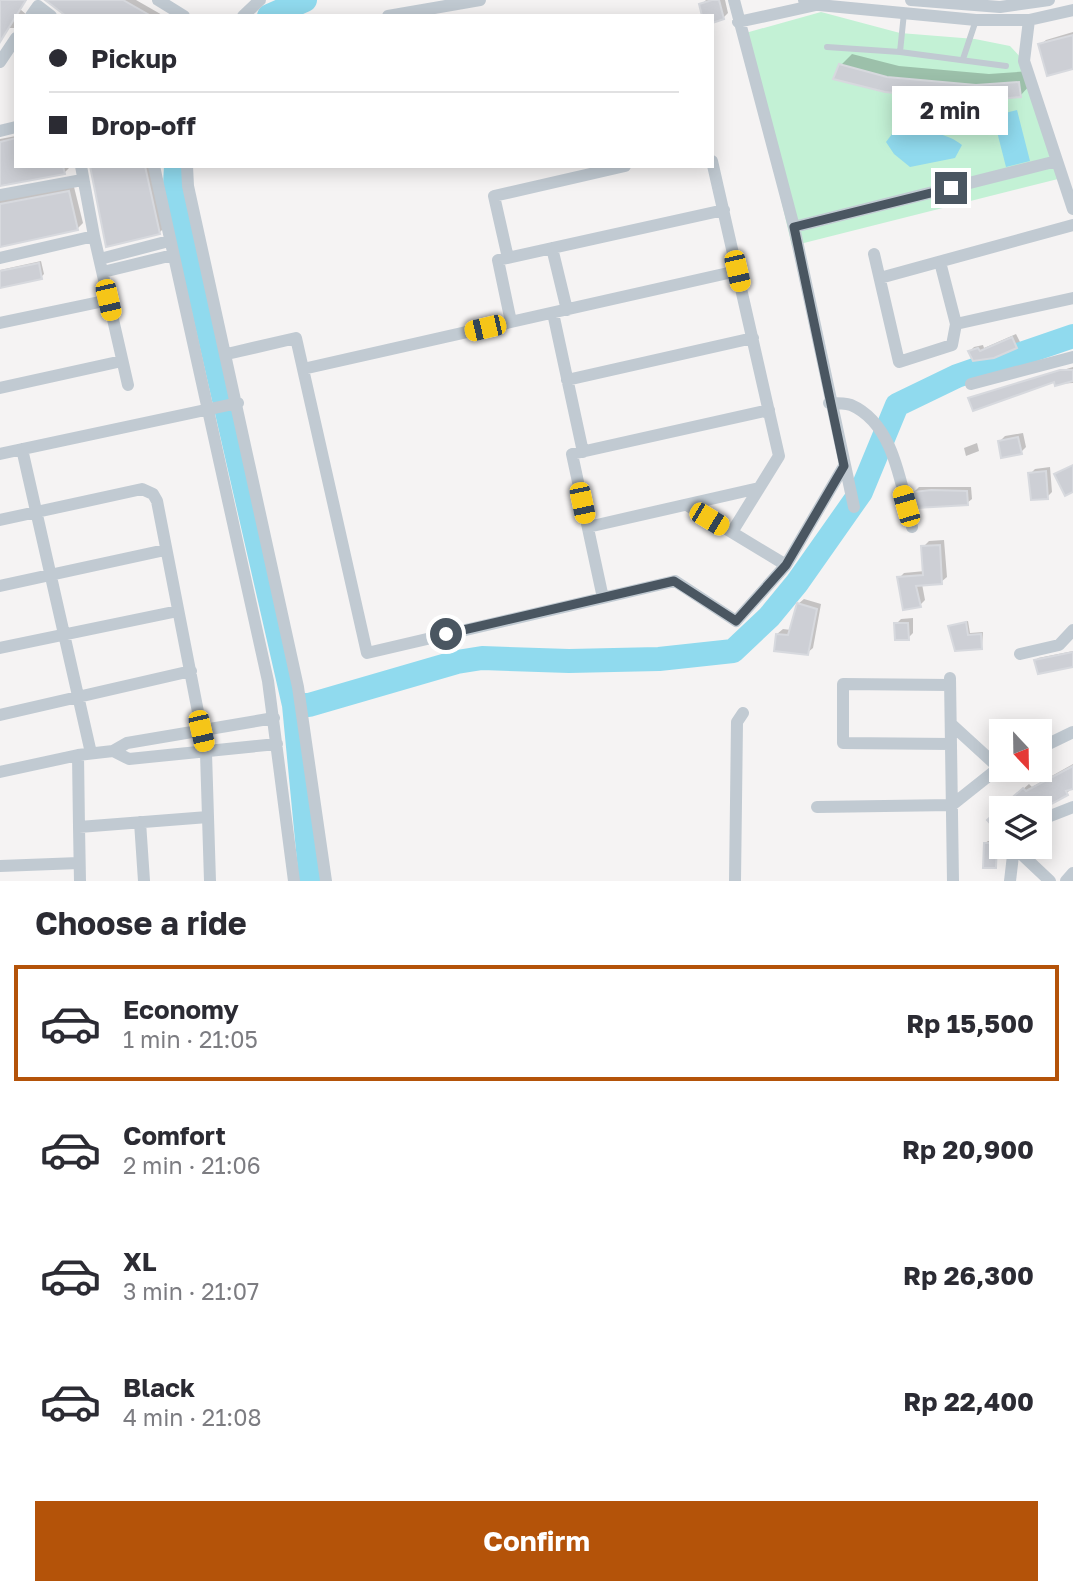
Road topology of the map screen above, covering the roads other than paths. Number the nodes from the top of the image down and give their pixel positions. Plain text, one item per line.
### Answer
1 (158, 0) edge
2 (260, 0) edge
3 (480, 0) edge
4 (734, 0) edge
5 (804, 0) edge
6 (1049, 0) edge
7 (819, 5) junction
8 (908, 6) edge
9 (1073, 10) edge
10 (181, 14) edge
11 (245, 14) edge
12 (400, 14) edge
13 (976, 20) junction
14 (1029, 20) junction
15 (737, 22) junction
16 (14, 41) edge
17 (827, 47) dead end
18 (900, 52) junction
19 (963, 59) junction
20 (1, 60) edge
21 (1006, 66) dead end
22 (1057, 161) junction
23 (154, 168) edge
24 (187, 168) edge
25 (616, 168) edge
26 (714, 168) edge
27 (82, 173) edge
28 (0, 195) edge
29 (1073, 209) edge
30 (724, 210) junction
31 (1073, 225) edge
32 (794, 227) junction
33 (94, 236) junction
34 (169, 241) junction
35 (552, 248) junction
36 (874, 254) dead end
37 (173, 255) junction
38 (0, 258) edge
39 (508, 258) junction
40 (940, 262) junction
41 (101, 266) junction
42 (737, 271) junction
43 (880, 278) junction
44 (1073, 298) edge
45 (108, 300) junction
46 (566, 310) junction
47 (553, 313) junction
48 (512, 322) junction
49 (0, 323) edge
50 (956, 324) junction
51 (753, 338) junction
52 (227, 354) junction
53 (1073, 357) edge
54 (122, 361) junction
55 (303, 369) junction
56 (567, 380) junction
57 (971, 384) dead end
58 (128, 386) dead end
59 (0, 387) edge
60 (829, 402) junction
61 (235, 404) junction
62 (212, 409) junction
63 (769, 410) junction
64 (22, 449) junction
65 (583, 452) junction
66 (0, 454) edge
67 (844, 466) junction
68 (759, 488) junction
69 (687, 505) junction
70 (854, 507) dead end
71 (36, 512) junction
72 (0, 520) edge
73 (588, 527) junction
74 (912, 527) dead end
75 (732, 532) junction
76 (165, 550) junction
77 (786, 565) junction
78 (51, 575) junction
79 (0, 586) edge
80 (603, 598) junction
81 (178, 611) junction
82 (1073, 630) edge
83 (64, 635) junction
84 (0, 648) edge
85 (1020, 654) dead end
86 (191, 671) junction
87 (78, 697) junction
88 (743, 713) dead end
89 (0, 715) edge
90 (274, 718) junction
91 (951, 724) junction
92 (201, 731) junction
93 (1073, 732) edge
94 (1052, 742) edge
95 (277, 744) junction
96 (951, 744) junction
97 (113, 751) junction
98 (85, 754) junction
99 (206, 754) junction
100 (989, 757) edge
101 (0, 772) edge
102 (989, 774) edge
103 (952, 805) junction
104 (817, 807) dead end
105 (1072, 808) edge
106 (1052, 816) edge
107 (208, 817) junction
108 (140, 822) junction
109 (79, 827) junction
110 (1013, 859) edge
111 (1027, 859) edge
112 (79, 863) junction
113 (0, 866) edge
114 (1073, 873) edge
115 (80, 881) edge
116 (144, 881) edge
117 (210, 881) edge
118 (294, 881) edge
119 (326, 881) edge
120 (735, 881) edge
121 (953, 881) edge
122 (1010, 881) edge
123 (1051, 881) edge
124 (1066, 881) edge

1 - 10 street
2 - 11 street
3 - 12 street
4 - 15 street
5 - 7 street
6 - 8 street
7 - 8 street
7 - 15 street
8 - 13 street
8 - 18 lane
9 - 14 street
13 - 14 street
13 - 19 lane
14 - 22 street
15 - 32 street
16 - 20 street
17 - 18 lane
18 - 19 lane
19 - 21 lane
22 - 29 street
22 - 32 street
23 - 34 street
24 - 52 street
25 - 39 street
26 - 30 street
27 - 28 street
27 - 33 street
30 - 35 street
30 - 42 street
31 - 40 street
32 - 60 street
33 - 38 street
33 - 41 street
34 - 37 street
34 - 41 street
35 - 39 street
35 - 46 street
36 - 43 street
37 - 41 street
37 - 62 street
39 - 48 street
40 - 43 street
40 - 50 street
41 - 45 street
42 - 46 street
42 - 51 street
43 - 50 street
44 - 50 street
45 - 49 street
45 - 54 street
46 - 47 street
47 - 48 street
47 - 56 street
48 - 55 street
51 - 56 street
51 - 63 street
52 - 55 street
52 - 61 street
53 - 57 street
54 - 58 street
54 - 59 street
55 - 80 street
56 - 65 street
60 - 67 street
60 - 74 street
61 - 62 street
61 - 119 street
62 - 64 street
62 - 90 street
63 - 65 street
63 - 68 street
64 - 66 street
64 - 71 street
65 - 73 street
67 - 70 street
67 - 77 street
68 - 69 street
68 - 75 street
69 - 73 street
69 - 75 street
71 - 72 street
71 - 76 street
71 - 78 street
73 - 80 street
75 - 77 street
76 - 78 street
76 - 81 street
77 - 80 street
78 - 79 street
78 - 83 street
81 - 83 street
81 - 86 street
82 - 85 street
83 - 84 street
83 - 87 street
86 - 87 street
86 - 92 street
87 - 89 street
87 - 98 street
88 - 120 street
90 - 92 street
90 - 95 street
91 - 96 street
91 - 96 street
91 - 100 street
92 - 97 street
92 - 99 street
93 - 94 street
95 - 99 street
95 - 118 street
96 - 103 street
97 - 98 street
97 - 99 street
98 - 101 street
98 - 109 street
99 - 107 street
102 - 103 street
103 - 104 street
103 - 121 street
105 - 106 street
107 - 108 street
107 - 117 street
108 - 109 street
108 - 116 street
109 - 112 street
110 - 122 street
111 - 123 street
112 - 113 street
112 - 115 street
114 - 124 street

